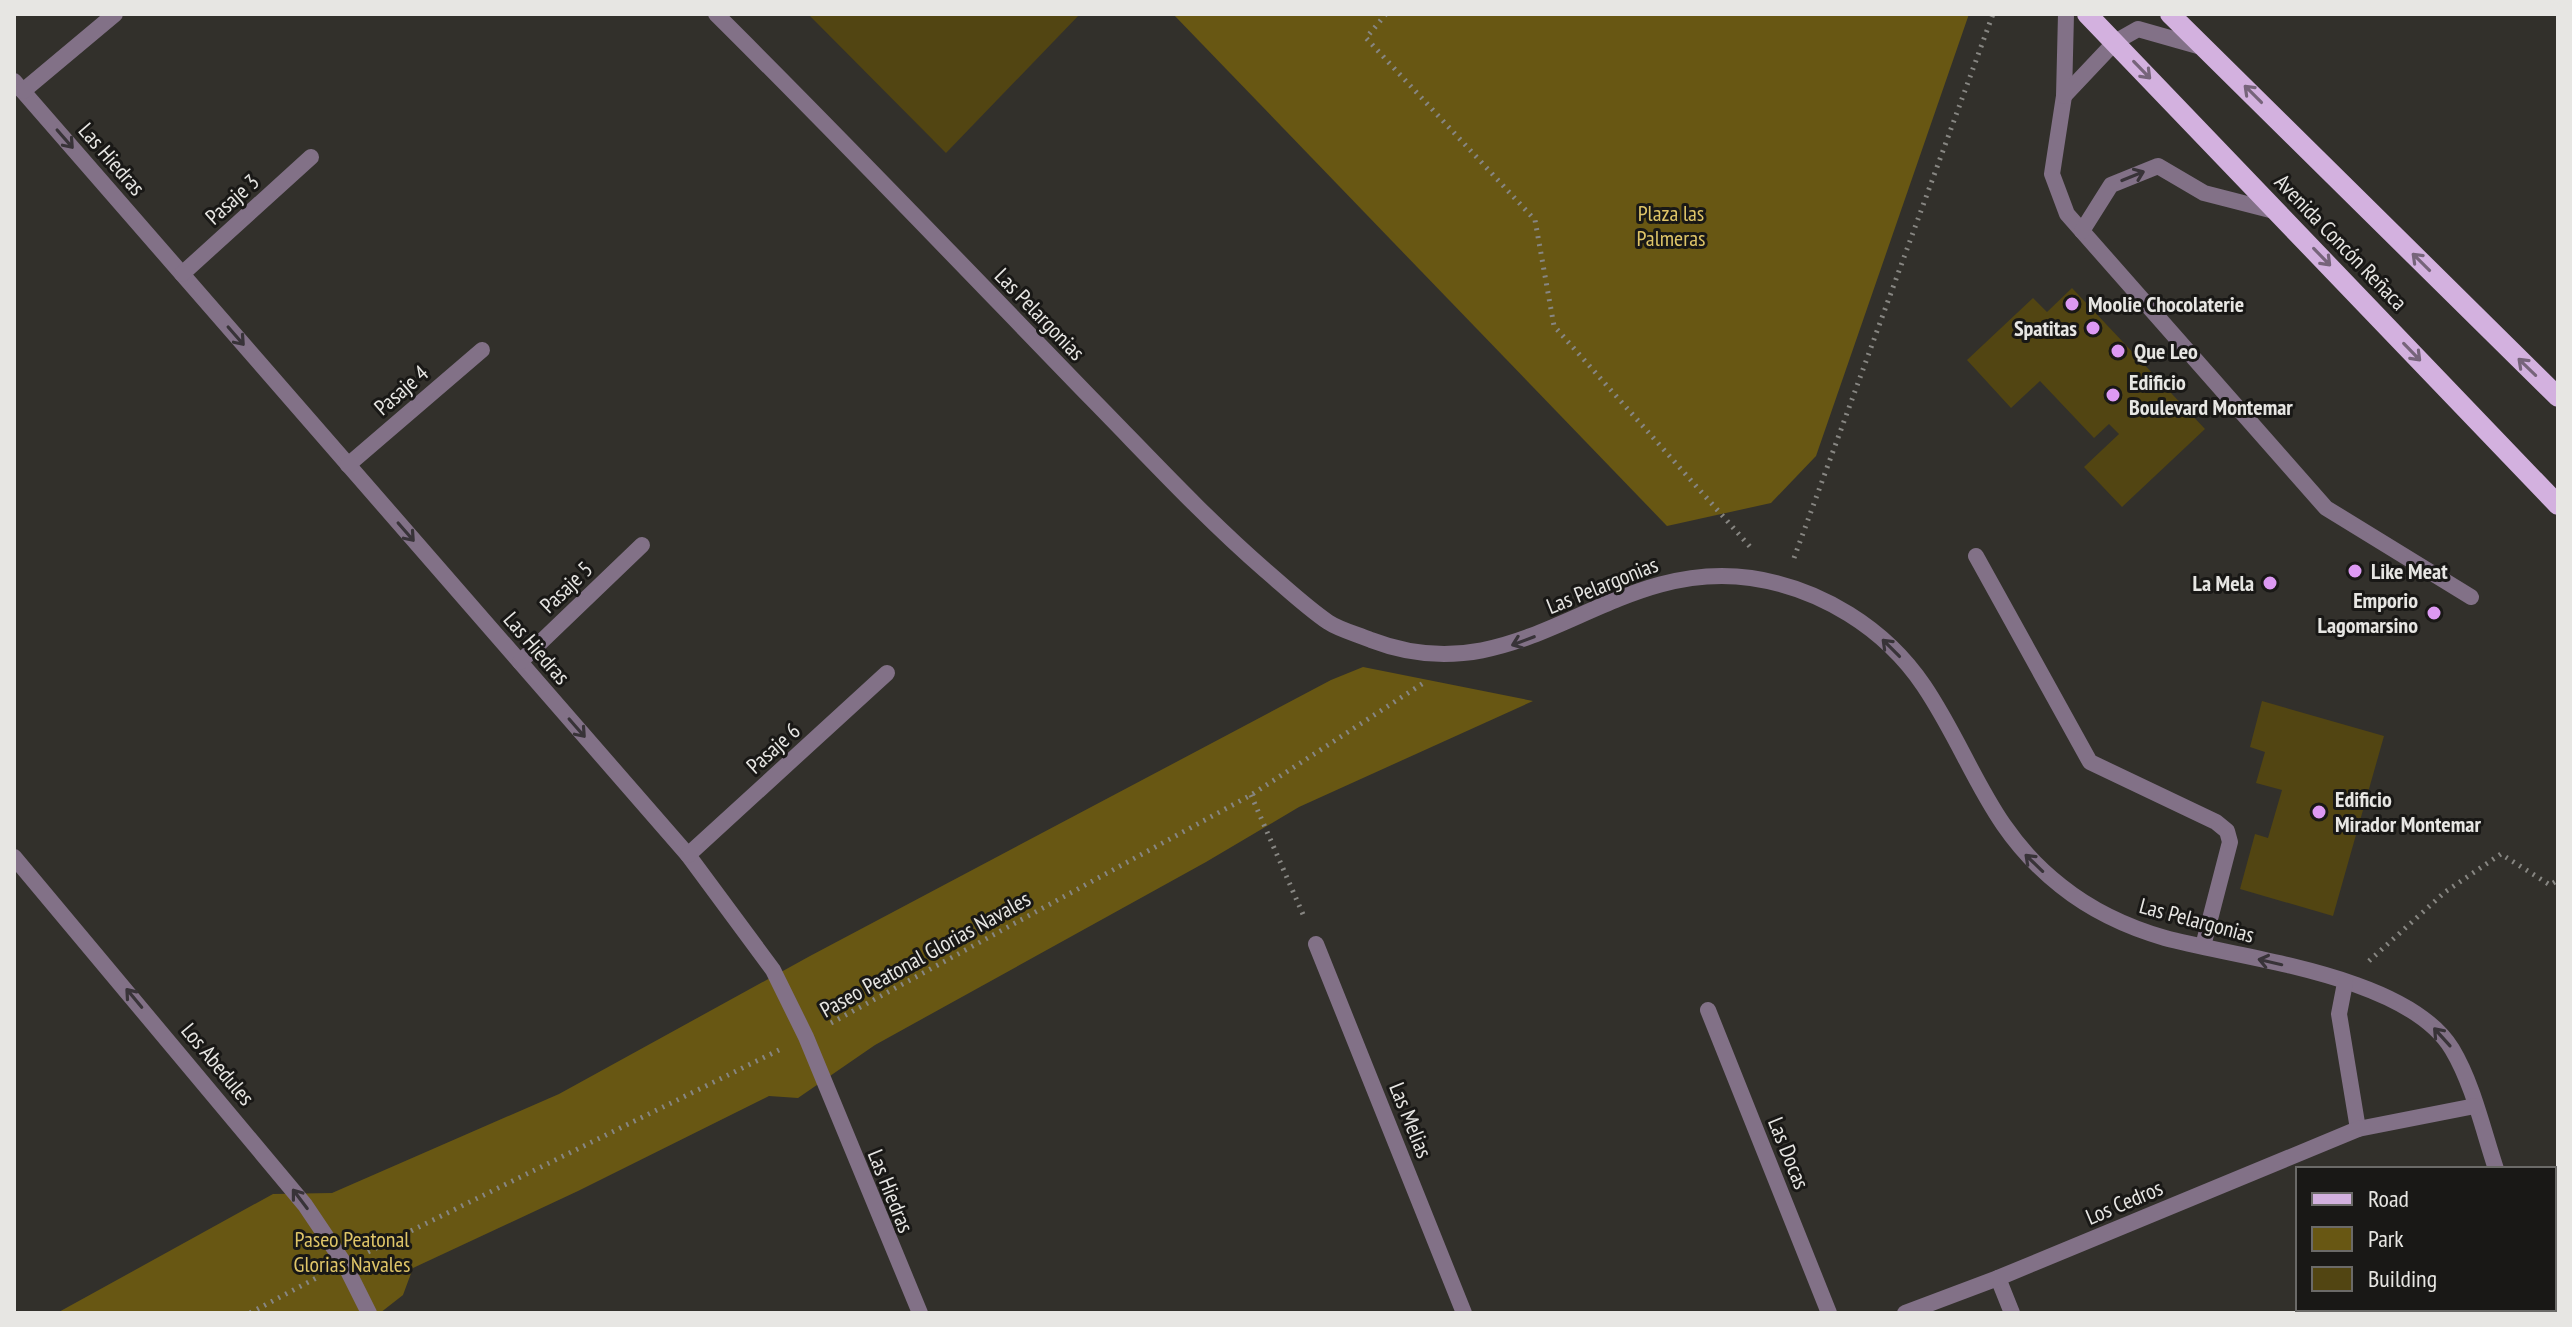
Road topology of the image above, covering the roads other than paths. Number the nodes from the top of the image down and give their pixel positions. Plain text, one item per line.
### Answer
1 (115, 14) edge
2 (716, 14) edge
3 (2066, 14) edge
4 (2087, 14) edge
5 (2170, 14) edge
6 (2115, 42) junction
7 (2206, 48) junction
8 (19, 86) edge
9 (2064, 96) junction
10 (311, 157) dead end
11 (2280, 213) junction
12 (2082, 231) junction
13 (182, 274) junction
14 (482, 350) dead end
15 (2558, 397) edge
16 (348, 465) junction
17 (2558, 505) edge
18 (642, 545) dead end
19 (1976, 556) dead end
20 (2471, 597) dead end
21 (520, 662) junction
22 (887, 673) dead end
23 (688, 855) junction
24 (14, 857) edge
25 (1316, 944) road end
26 (2203, 946) junction
27 (2345, 983) junction
28 (1708, 1010) dead end
29 (2475, 1106) junction
30 (2358, 1129) junction
31 (2495, 1167) edge
32 (1998, 1278) junction
33 (369, 1313) edge
34 (920, 1313) edge
35 (1464, 1313) edge
36 (1829, 1313) edge
37 (1905, 1313) edge
38 (2012, 1313) edge

1 - 8 street
26 -> 2 street, Las Pelargonias
3 - 9 street
4 - 6 main road, Avenida Concón Reñaca
5 - 7 main road, Avenida Concón Reñaca
6 - 7 street
6 - 9 street
6 -> 11 main road, Avenida Concón Reñaca
15 -> 7 main road, Avenida Concón Reñaca
8 -> 13 street, Las Hiedras
9 - 12 street
10 - 13 street, Pasaje 3
12 -> 11 street
11 -> 17 main road, Avenida Concón Reñaca
12 - 20 street
13 -> 16 street, Las Hiedras
14 - 16 street, Pasaje 4
16 -> 21 street, Las Hiedras
18 - 21 street, Pasaje 5
19 - 26 street
21 -> 23 street, Las Hiedras
22 - 23 street, Pasaje 6
23 - 34 street, Las Hiedras
33 -> 24 street, Los Abedules
25 - 35 street, Las Melias
27 -> 26 street, Las Pelargonias
29 -> 27 street, Las Pelargonias
27 - 30 street
28 - 36 street, Las Docas
29 - 30 street, Los Cedros
29 - 31 street, Las Pelargonias
30 - 32 street, Los Cedros
32 - 37 street, Los Cedros
32 - 38 street

